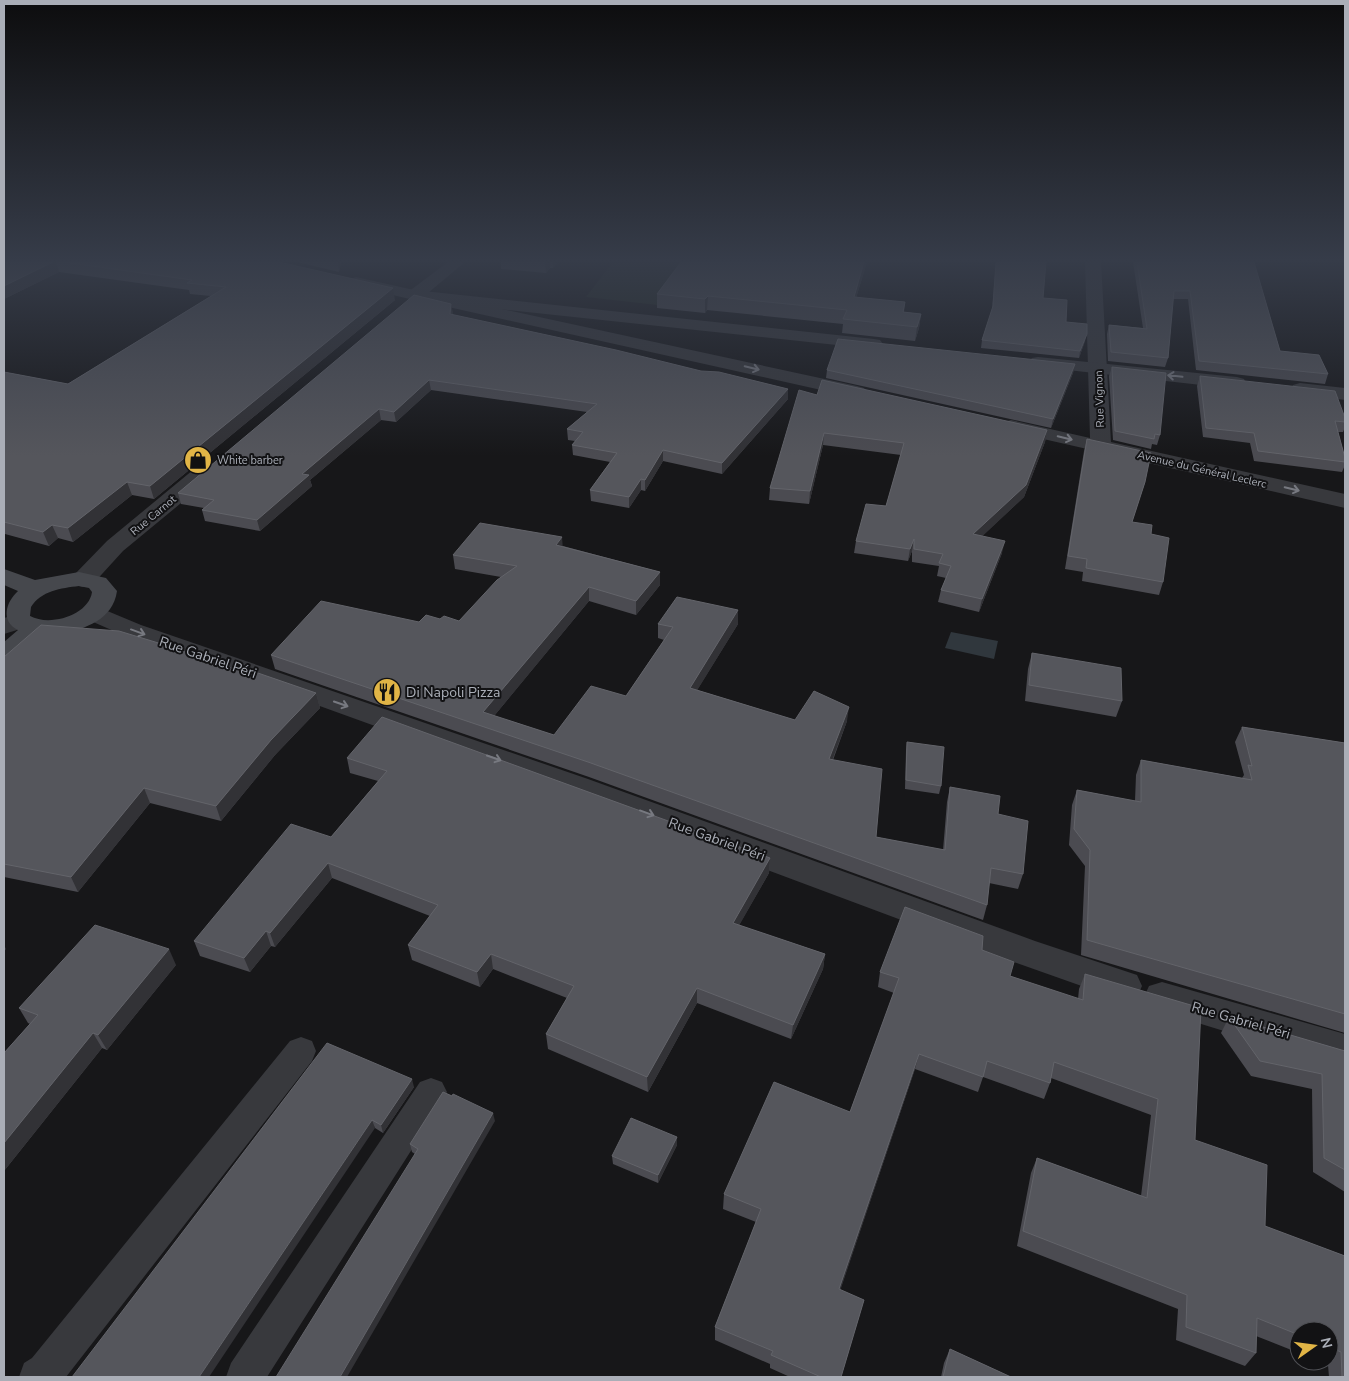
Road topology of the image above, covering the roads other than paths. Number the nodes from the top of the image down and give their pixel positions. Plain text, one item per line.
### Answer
1 (528, 326) edge
2 (674, 326) edge
3 (1096, 326) edge
4 (888, 346) edge
5 (1025, 360) edge
6 (1098, 368) junction
7 (1256, 385) edge
8 (1286, 388) edge
9 (1345, 394) edge
10 (878, 397) edge
11 (989, 421) edge
12 (1101, 446) junction
13 (221, 458) edge
14 (1345, 502) edge
15 (4, 576) edge
16 (83, 580) junction
17 (37, 590) junction
18 (93, 613) junction
19 (20, 625) edge
20 (4, 656) edge
21 (300, 1050) dead end
22 (1345, 1051) edge
23 (431, 1092) dead end
24 (38, 1377) edge
25 (245, 1377) edge

1 -> 10 street
2 - 4 street
3 - 6 street, Rue Vignon
5 - 6 street
7 -> 6 street
6 - 12 street, Rue Vignon
8 - 9 street
11 -> 12 street, Avenue du Général Leclerc
12 -> 14 street, Avenue du Général Leclerc
13 - 16 street, Rue Carnot
15 - 17 main road
16 - 17 main road
16 - 18 main road
17 - 19 main road
18 - 19 main road
18 -> 22 street, Rue Gabriel Péri
19 - 20 main road
21 - 24 lane
23 - 25 lane

